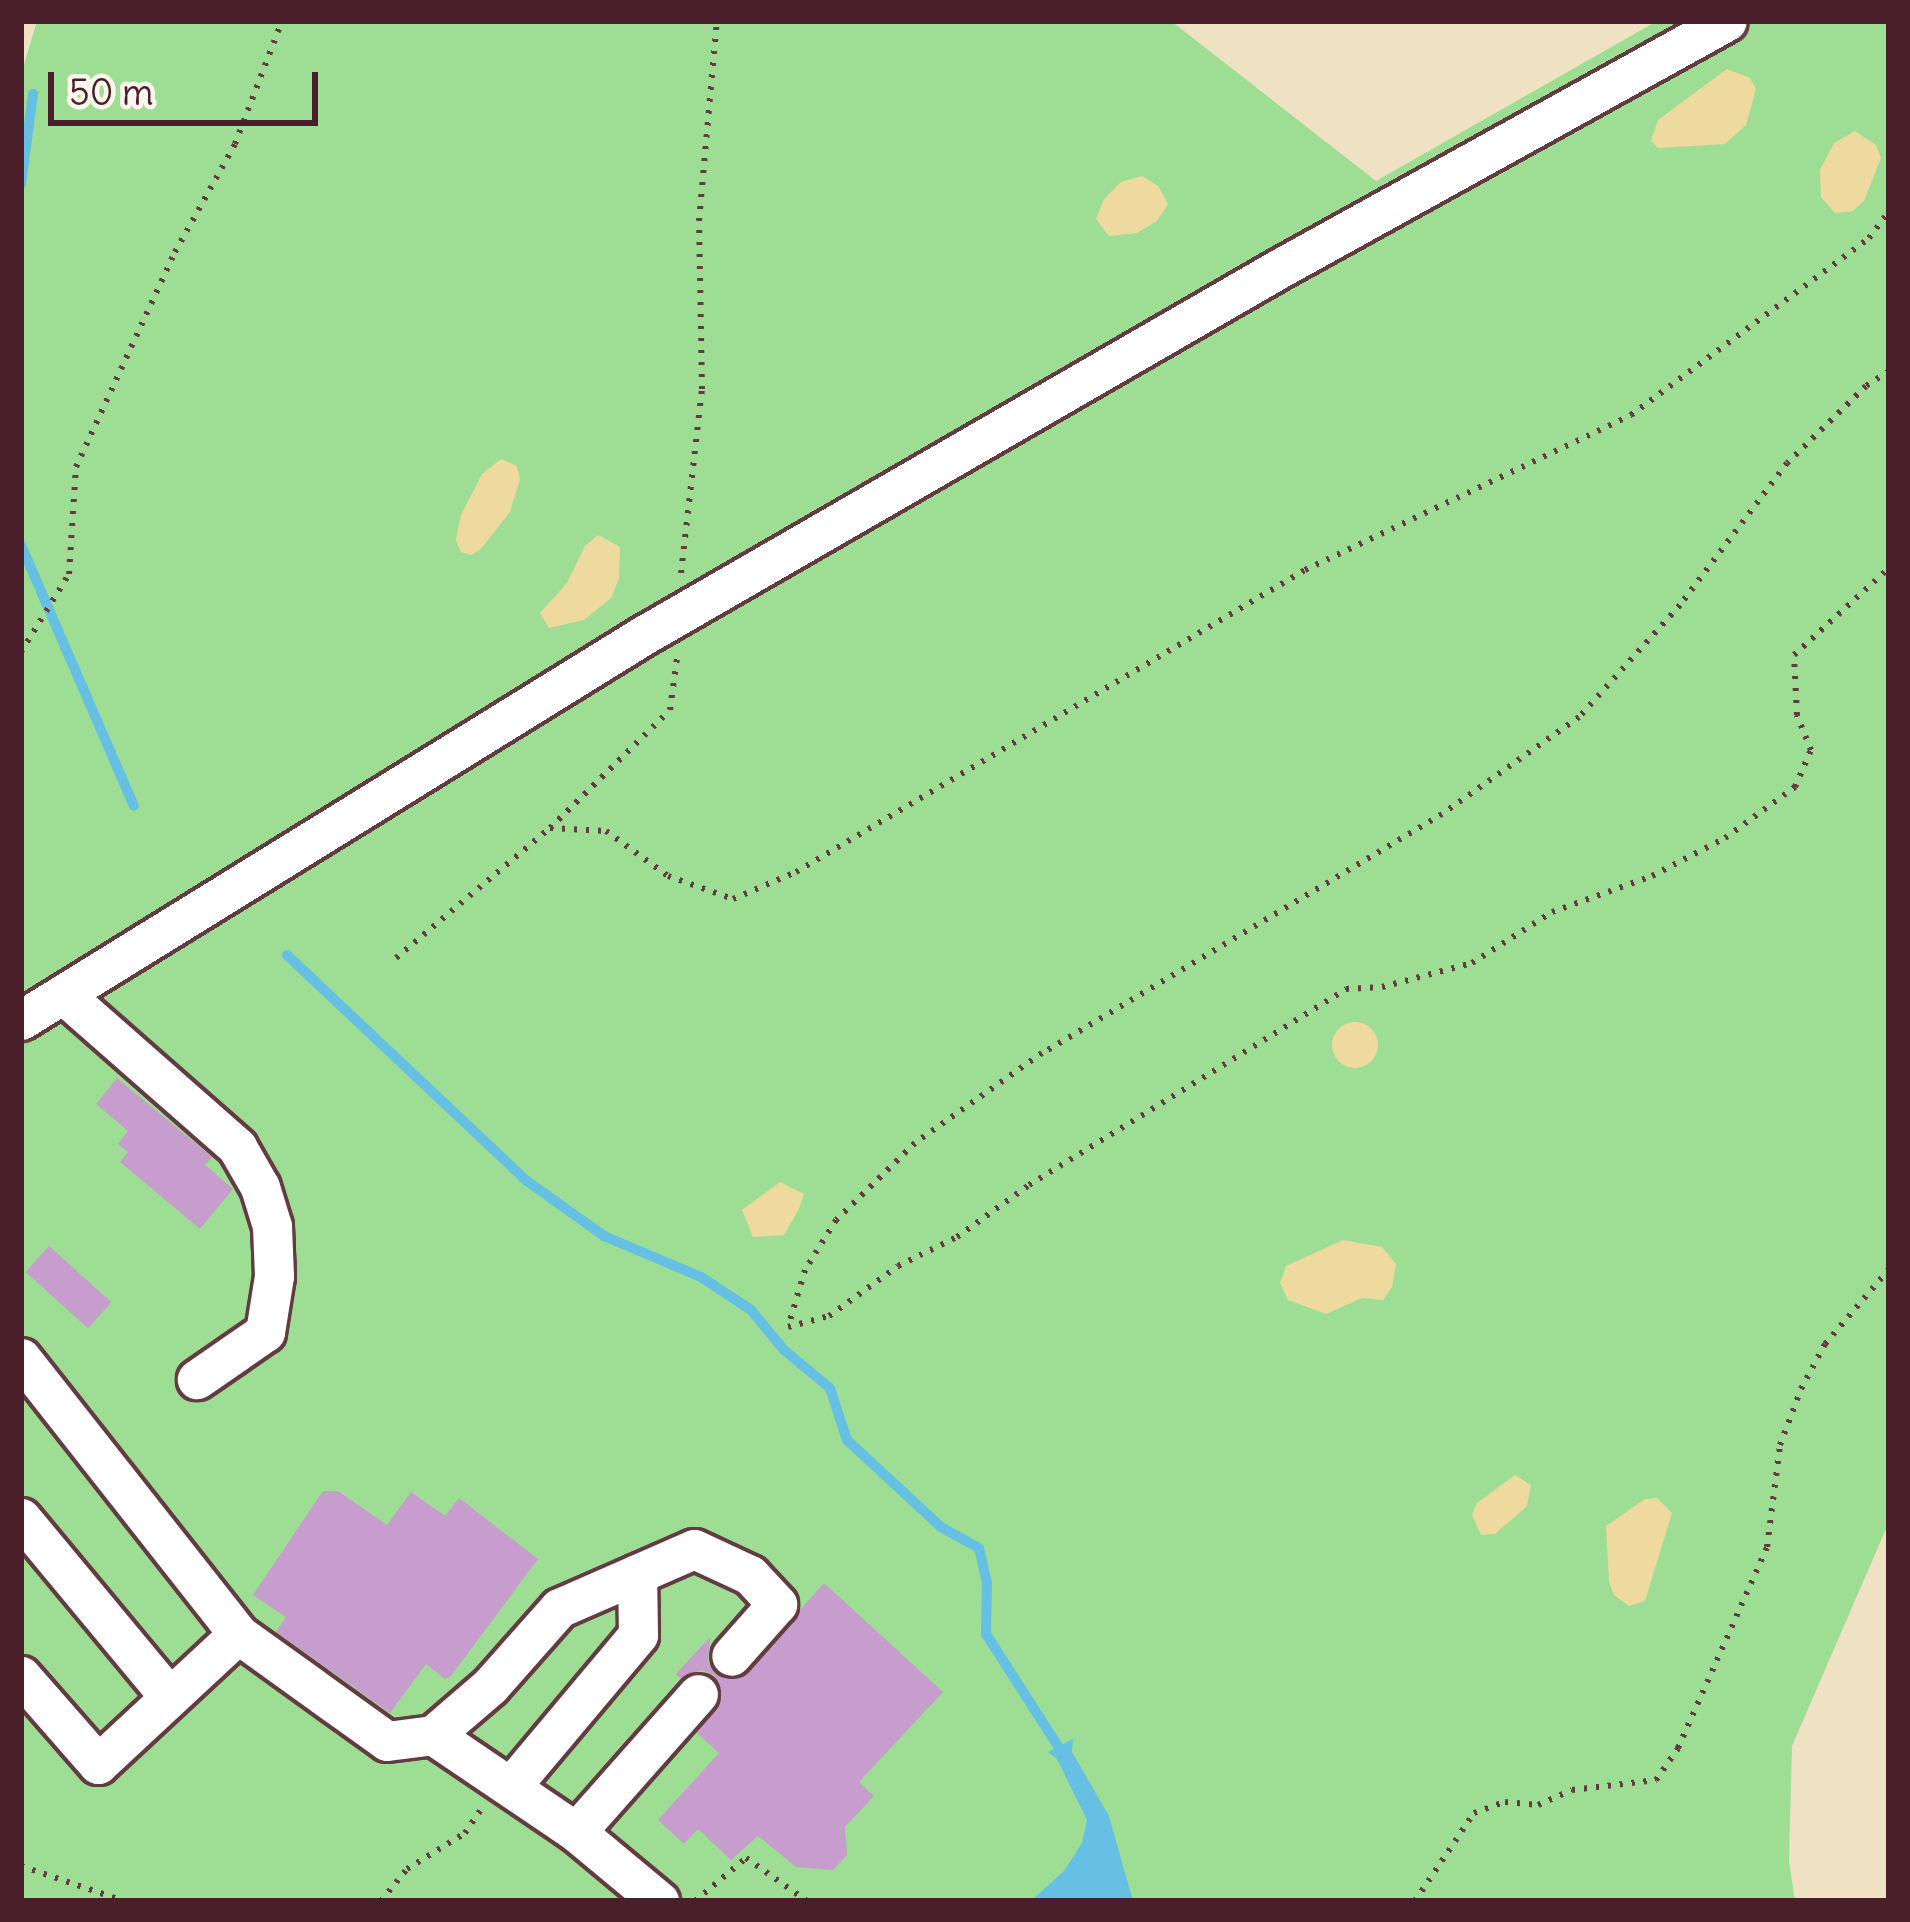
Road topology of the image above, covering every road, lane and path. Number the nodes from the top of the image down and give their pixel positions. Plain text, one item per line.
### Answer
1 (282, 21) edge
2 (717, 21) edge
3 (1727, 21) edge
4 (1889, 211) edge
5 (1889, 371) edge
6 (1889, 568) edge
7 (676, 619) junction
8 (21, 652) edge
9 (550, 828) junction
10 (395, 958) dead end
11 (63, 994) junction
12 (21, 1020) edge
13 (1889, 1269) edge
14 (21, 1358) edge
15 (197, 1379) dead end
16 (21, 1518) edge
17 (637, 1574) junction
18 (238, 1634) junction
19 (731, 1656) dead end
20 (21, 1676) edge
21 (698, 1694) dead end
22 (169, 1695) junction
23 (433, 1735) junction
24 (498, 1775) junction
25 (576, 1832) junction
26 (21, 1866) edge
27 (124, 1901) edge
28 (381, 1901) edge
29 (659, 1901) edge
30 (695, 1901) edge
31 (807, 1901) edge
32 (1415, 1901) edge

1 - 8 path
2 - 7 path
3 - 7 lane
4 - 9 path
5 - 6 path
7 - 9 path
7 - 11 lane
9 - 10 path
11 - 12 lane
11 - 15 lane
13 - 32 path
14 - 18 lane
16 - 22 lane
17 - 19 lane
17 - 23 lane
17 - 24 lane
18 - 22 lane
18 - 23 lane
20 - 22 lane
21 - 25 lane
23 - 24 lane
24 - 25 lane
24 - 28 path
25 - 29 lane
26 - 27 path
30 - 31 path

